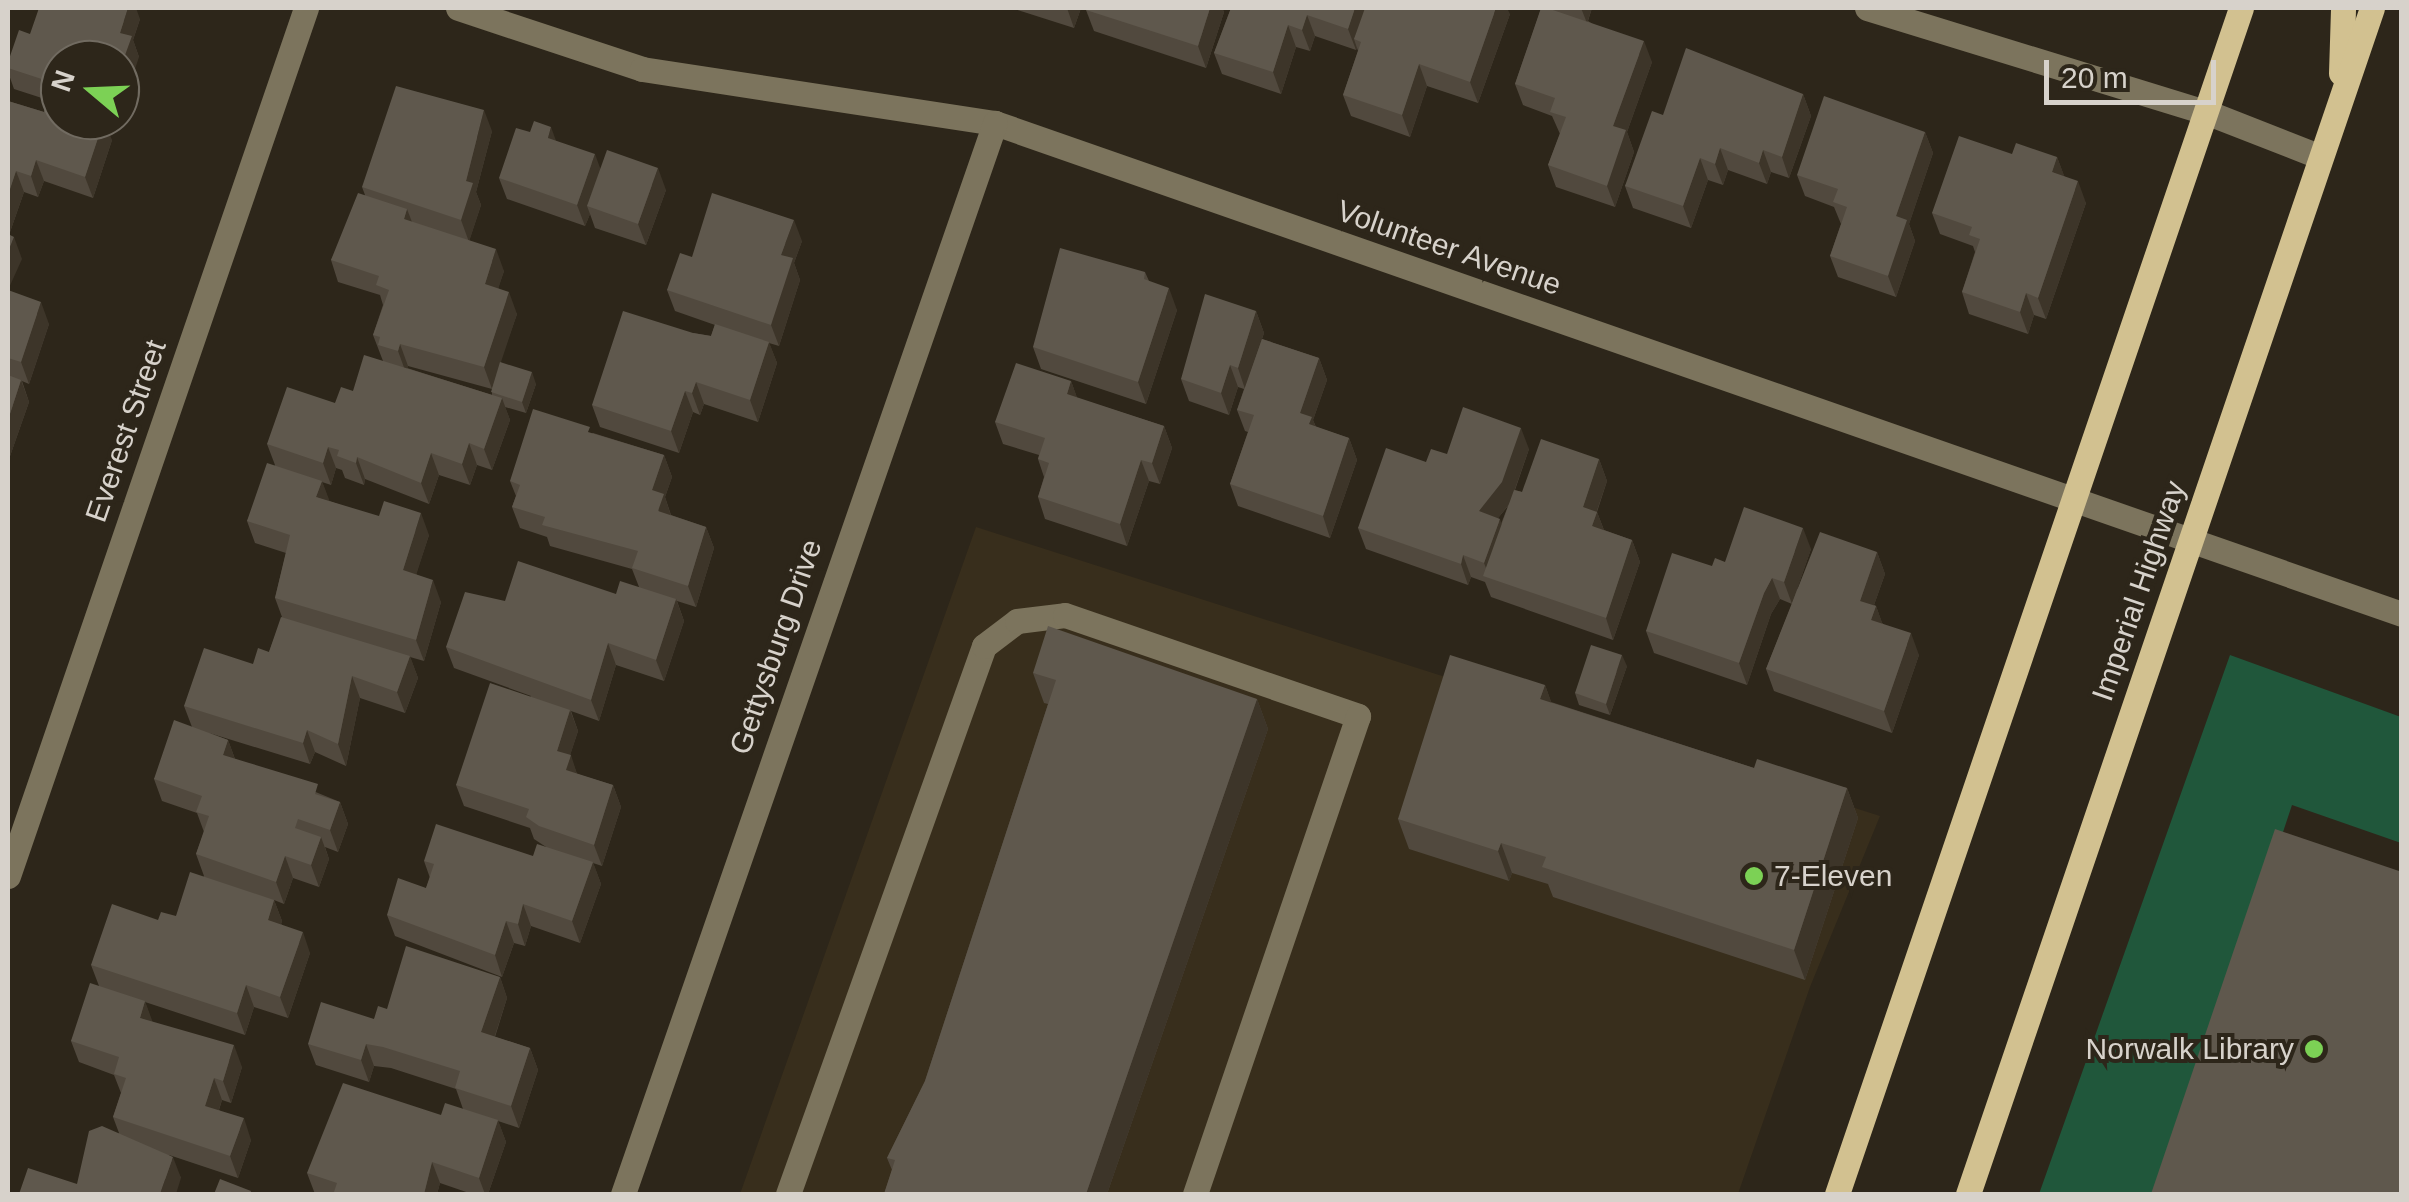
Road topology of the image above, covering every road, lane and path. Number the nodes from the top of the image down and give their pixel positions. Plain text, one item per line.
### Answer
1 (306, 8) edge
2 (458, 8) edge
3 (2241, 8) edge
4 (2343, 8) edge
5 (2372, 8) edge
6 (1882, 10) edge
7 (2340, 103) junction
8 (2206, 112) junction
9 (994, 123) junction
10 (2321, 157) junction
11 (2074, 502) junction
12 (2192, 536) junction
13 (2402, 614) edge
14 (8, 876) edge
15 (623, 1194) edge
16 (788, 1194) edge
17 (1195, 1194) edge
18 (1838, 1194) edge
19 (1968, 1194) edge

1 - 14 street, Everest Street
2 - 9 street, Volunteer Avenue
3 - 8 main road
4 - 7 main road
5 - 7 main road, Imperial Highway
6 - 8 street
7 - 10 main road, Imperial Highway
8 - 10 street
8 - 11 main road
9 - 11 street, Volunteer Avenue
9 - 15 street, Gettysburg Drive
10 - 12 main road, Imperial Highway
11 - 12 street, Volunteer Avenue
11 - 18 main road
12 - 13 street, Volunteer Avenue
12 - 19 main road, Imperial Highway
16 - 17 street

